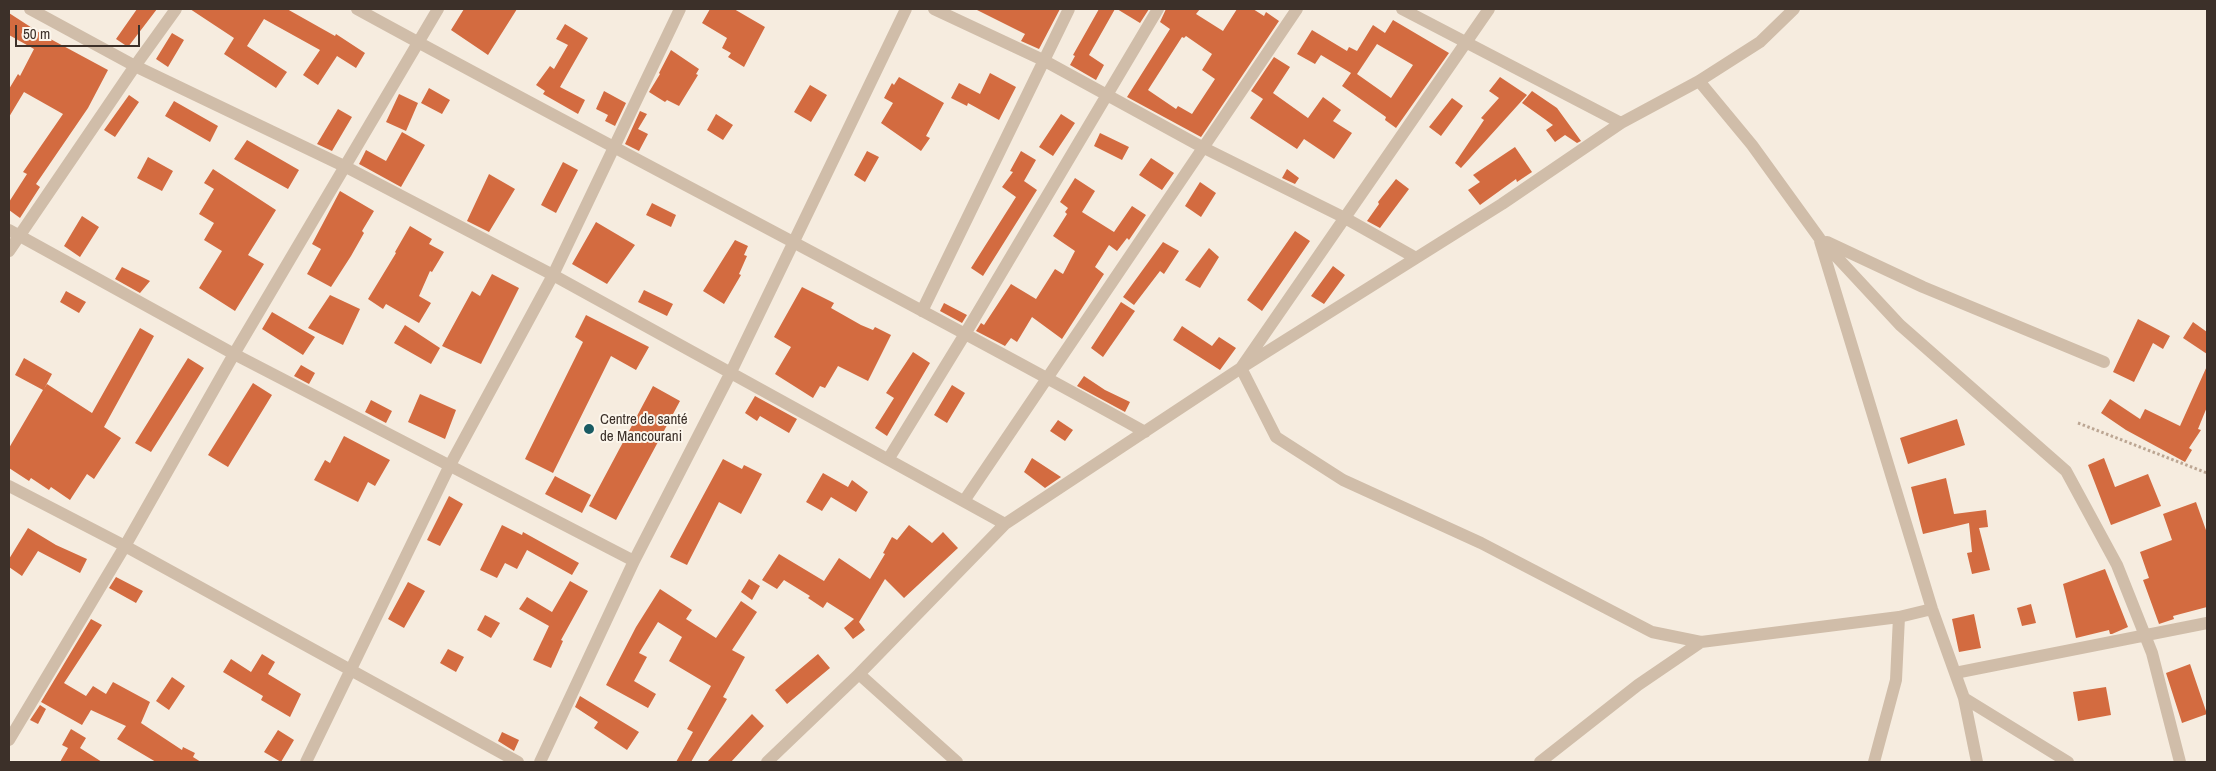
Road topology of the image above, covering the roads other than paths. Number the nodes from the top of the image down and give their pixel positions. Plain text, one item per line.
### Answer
1 (30, 9) edge
2 (176, 9) edge
3 (357, 9) edge
4 (438, 9) edge
5 (680, 9) edge
6 (906, 9) edge
7 (934, 9) edge
8 (1069, 9) edge
9 (1158, 9) edge
10 (1297, 9) edge
11 (1402, 9) edge
12 (1489, 9) edge
13 (1794, 9) edge
14 (1465, 42) junction
15 (419, 43) junction
16 (1043, 60) junction
17 (135, 66) junction
18 (1699, 81) junction
19 (1108, 94) junction
20 (1621, 123) junction
21 (614, 147) junction
22 (1202, 147) junction
23 (346, 167) junction
24 (1345, 218) junction
25 (14, 233) edge
26 (1820, 239) junction
27 (795, 241) junction
28 (9, 251) edge
29 (1416, 258) junction
30 (552, 275) junction
31 (922, 311) junction
32 (966, 334) junction
33 (234, 354) junction
34 (2104, 362) dead end
35 (1241, 368) junction
36 (732, 372) junction
37 (1046, 377) junction
38 (1145, 432) junction
39 (889, 458) junction
40 (449, 467) junction
41 (9, 486) edge
42 (964, 501) junction
43 (1005, 524) junction
44 (125, 546) junction
45 (634, 561) junction
46 (1932, 608) junction
47 (1899, 617) junction
48 (2207, 623) edge
49 (2145, 635) junction
50 (1701, 642) junction
51 (350, 670) junction
52 (1955, 673) junction
53 (859, 674) junction
54 (1964, 698) junction
55 (9, 740) edge
56 (306, 762) edge
57 (518, 762) edge
58 (540, 762) edge
59 (766, 762) edge
60 (957, 762) edge
61 (1540, 762) edge
62 (1874, 762) edge
63 (1977, 762) edge
64 (2068, 762) edge
65 (2180, 762) edge

1 - 17 street
2 - 17 street
3 - 15 street
4 - 15 street
5 - 21 street
6 - 27 street
7 - 16 street
8 - 16 street
9 - 19 street
10 - 22 street
11 - 14 street
12 - 14 street
13 - 18 street
14 - 20 street
14 - 24 street
15 - 21 street
15 - 23 street
16 - 19 street
16 - 31 street
17 - 23 street
17 - 25 street
18 - 20 street
18 - 26 street
19 - 22 street
19 - 32 street
20 - 29 street
21 - 27 street
21 - 30 street
22 - 24 street
22 - 37 street
23 - 30 street
23 - 33 street
24 - 29 street
24 - 35 street
25 - 28 street
25 - 33 street
26 - 34 street
26 - 46 street
26 - 49 street
27 - 31 street
27 - 36 street
29 - 35 street
30 - 36 street
30 - 40 street
31 - 32 street
32 - 37 street
32 - 39 street
33 - 40 street
33 - 44 street
35 - 38 street
35 - 50 street
36 - 39 street
36 - 45 street
37 - 38 street
37 - 42 street
38 - 43 street
39 - 42 street
40 - 45 street
40 - 51 street
41 - 44 street
42 - 43 street
43 - 53 street
44 - 51 street
44 - 55 street
45 - 58 street
46 - 47 street
46 - 52 street
47 - 50 street
47 - 62 street
48 - 49 street
49 - 52 street
49 - 65 street
50 - 61 street
51 - 56 street
51 - 57 street
52 - 54 street
53 - 59 street
53 - 60 street
54 - 63 street
54 - 64 street

